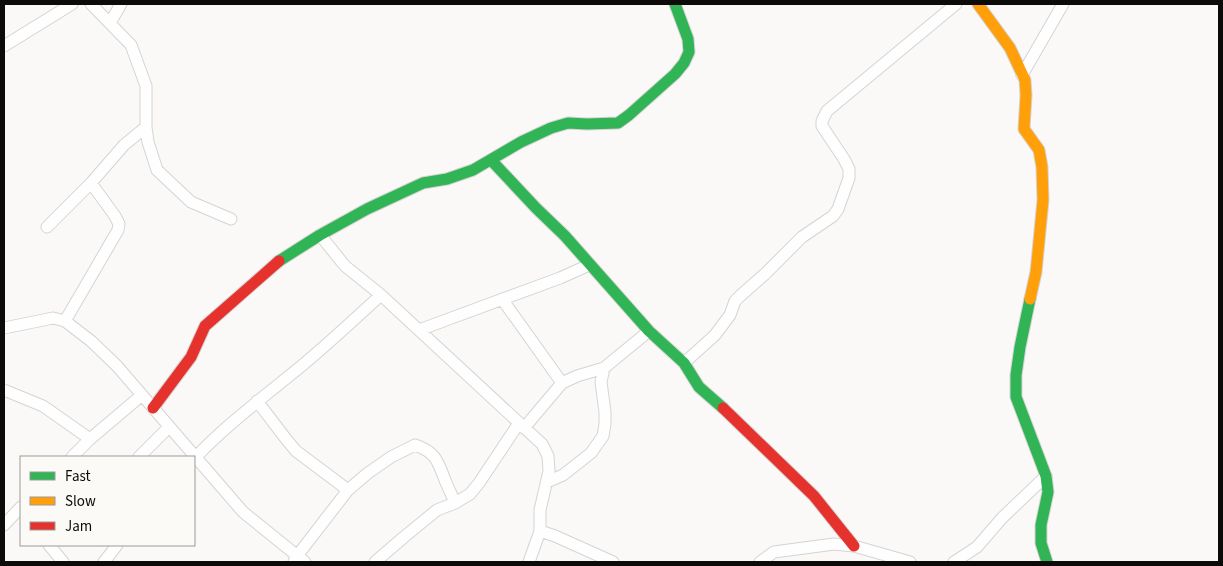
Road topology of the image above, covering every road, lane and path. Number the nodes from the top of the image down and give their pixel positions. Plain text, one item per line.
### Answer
1 (72, 4) edge
2 (91, 4) edge
3 (121, 4) edge
4 (675, 4) edge
5 (956, 4) edge
6 (978, 4) edge
7 (1063, 4) edge
8 (110, 22) junction
9 (4, 46) edge
10 (1022, 75) junction
11 (146, 127) junction
12 (491, 160) junction
13 (91, 183) junction
14 (231, 219) dead end
15 (47, 227) dead end
16 (320, 235) junction
17 (589, 265) junction
18 (381, 296) junction
19 (502, 299) junction
20 (65, 321) junction
21 (4, 328) edge
22 (419, 330) junction
23 (648, 330) junction
24 (684, 363) junction
25 (604, 368) junction
26 (562, 383) junction
27 (4, 390) edge
28 (142, 395) junction
29 (257, 401) junction
30 (153, 408) junction
31 (522, 425) junction
32 (169, 427) junction
33 (90, 439) junction
34 (73, 456) edge
35 (140, 456) edge
36 (192, 456) edge
37 (195, 457) edge
38 (195, 459) edge
39 (1046, 476) junction
40 (547, 482) junction
41 (348, 490) junction
42 (455, 503) junction
43 (19, 513) edge
44 (4, 525) edge
45 (540, 531) junction
46 (52, 546) edge
47 (116, 546) edge
48 (854, 546) junction
49 (299, 560) edge
50 (63, 562) edge
51 (104, 562) edge
52 (375, 562) edge
53 (529, 562) edge
54 (613, 562) edge
55 (760, 562) edge
56 (910, 562) edge
57 (954, 562) edge
58 (1047, 562) edge

1 - 9 street
2 - 8 street
3 - 8 street
4 - 12 street
5 - 24 street
6 - 10 street
7 - 10 street
8 - 11 street
10 - 39 street
11 - 13 street
11 - 14 street
12 - 16 street
12 - 17 street
13 - 15 street
13 - 20 street
16 - 18 street
16 - 30 street
17 - 19 street
17 - 23 street
18 - 22 street
18 - 29 street
19 - 22 street
19 - 26 street
20 - 21 street
20 - 28 street
22 - 31 street
23 - 24 street
23 - 25 street
24 - 48 street
25 - 26 street
25 - 40 street
26 - 31 street
27 - 33 street
28 - 30 street
28 - 33 street
29 - 37 street
29 - 41 street
30 - 32 street
31 - 40 street
31 - 42 street
32 - 35 street
32 - 36 street
33 - 34 street
38 - 49 street
39 - 57 street
39 - 58 street
40 - 45 street
41 - 42 street
41 - 49 street
42 - 52 street
43 - 44 street
45 - 53 street
45 - 54 street
46 - 50 street
47 - 51 street
48 - 55 street
48 - 56 street

